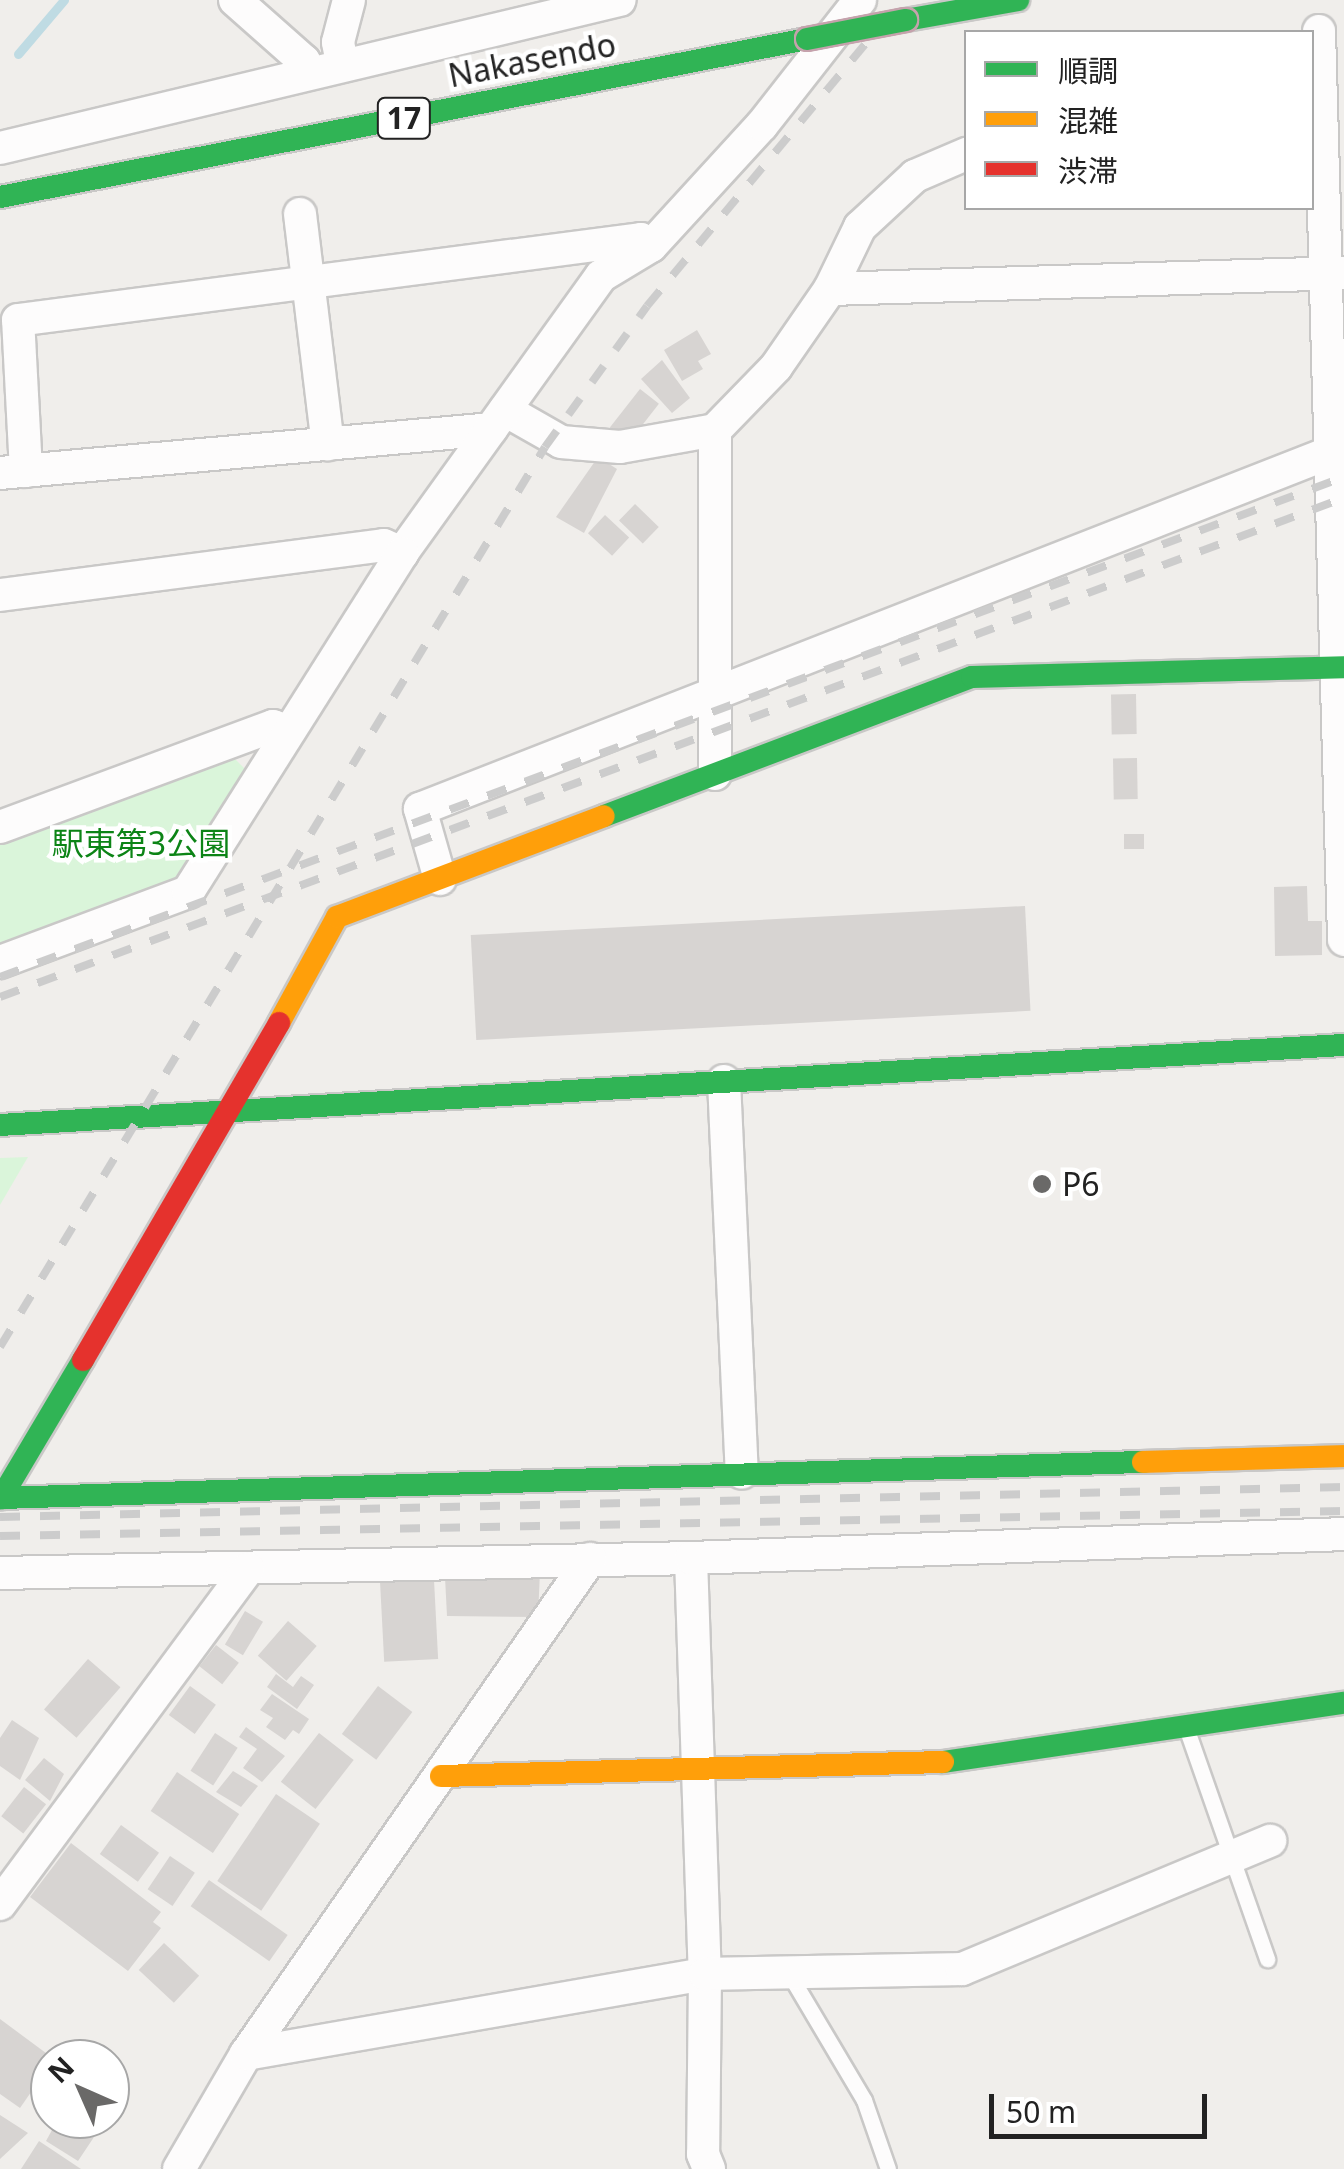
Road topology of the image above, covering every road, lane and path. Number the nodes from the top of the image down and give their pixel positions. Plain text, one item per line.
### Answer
1 (235, 0) edge
2 (349, 0) edge
3 (620, 0) edge
4 (860, 0) edge
5 (1018, 0) edge
6 (1325, 30) edge
7 (342, 63) junction
8 (306, 72) junction
9 (0, 148) edge
10 (964, 155) edge
11 (0, 197) edge
12 (300, 214) dead end
13 (651, 246) junction
14 (1335, 273) edge
15 (308, 284) junction
16 (830, 289) junction
17 (498, 420) junction
18 (714, 430) junction
19 (328, 444) junction
20 (1338, 449) edge
21 (13, 472) edge
22 (1338, 537) edge
23 (402, 553) junction
24 (0, 595) edge
25 (1340, 667) edge
26 (715, 692) junction
27 (286, 731) junction
28 (715, 774) junction
29 (0, 827) edge
30 (440, 879) junction
31 (1344, 940) edge
32 (0, 962) edge
33 (1344, 1044) edge
34 (724, 1081) junction
35 (231, 1111) junction
36 (0, 1126) edge
37 (1344, 1456) edge
38 (742, 1472) junction
39 (1344, 1534) edge
40 (691, 1558) junction
41 (590, 1559) junction
42 (248, 1569) junction
43 (0, 1573) edge
44 (1344, 1703) edge
45 (1186, 1726) junction
46 (698, 1769) junction
47 (442, 1776) junction
48 (1270, 1841) dead end
49 (1232, 1856) junction
50 (0, 1904) edge
51 (1266, 1959) dead end
52 (788, 1972) junction
53 (705, 1974) junction
54 (246, 2054) junction
55 (179, 2169) edge
56 (709, 2169) edge
57 (888, 2169) edge

1 - 8 street
2 - 7 street
3 - 7 street
4 - 13 street
5 - 11 main road, Nakasendo / 17, bridge
6 - 14 street
7 - 8 street
8 - 9 street
10 - 16 street
12 - 15 street
13 - 15 street
13 - 17 street
14 - 16 street
14 - 20 street
15 - 19 street
15 - 21 street
16 - 18 street
17 - 18 street
17 - 19 street
17 - 23 street
18 - 26 street
19 - 21 street
20 - 22 street
20 - 26 street
22 - 25 street
23 - 24 street
23 - 27 street
25 - 28 main road
25 - 31 street
26 - 28 street
26 - 30 street
27 - 29 street
27 - 32 street
28 - 30 main road
30 - 35 main road
33 - 34 main road
34 - 35 main road
34 - 38 street
35 - 36 main road
35 - 38 main road
37 - 38 main road
39 - 40 street
40 - 41 street
40 - 46 street
41 - 42 street
41 - 47 street
42 - 43 street
42 - 50 street
44 - 45 main road
45 - 46 main road
45 - 49 lane
46 - 47 main road
46 - 53 street
47 - 54 street
48 - 49 street
49 - 51 lane
49 - 52 street
52 - 53 street
52 - 57 lane
53 - 54 street
53 - 56 street
54 - 55 street

